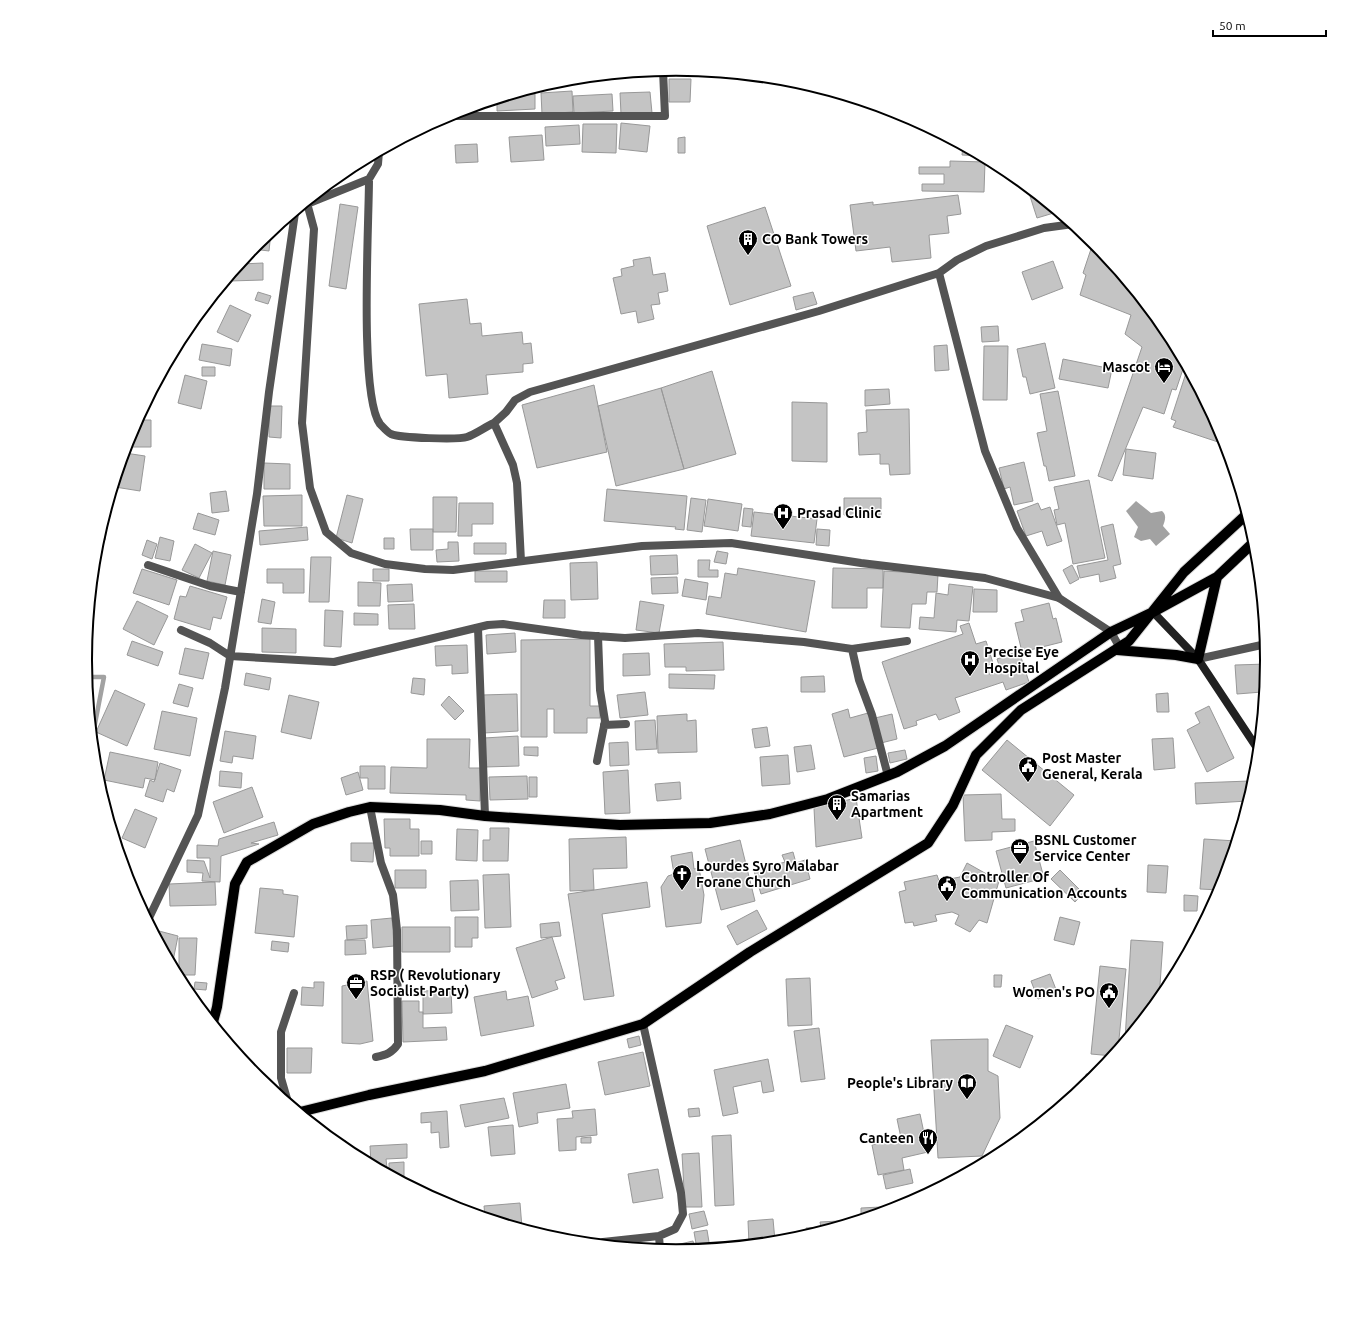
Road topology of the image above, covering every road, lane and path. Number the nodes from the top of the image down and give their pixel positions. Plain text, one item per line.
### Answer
1 (663, 76) edge
2 (467, 115) edge
3 (379, 158) edge
4 (370, 179) junction
5 (319, 198) edge
6 (308, 207) edge
7 (294, 218) edge
8 (1066, 225) edge
9 (938, 273) junction
10 (494, 423) junction
11 (1243, 518) edge
12 (1249, 547) edge
13 (520, 561) junction
14 (148, 565) dead end
15 (1217, 577) junction
16 (241, 592) junction
17 (1059, 598) junction
18 (1153, 612) junction
19 (478, 628) junction
20 (180, 630) dead end
21 (1111, 632) junction
22 (598, 636) junction
23 (906, 641) dead end
24 (1260, 645) edge
25 (852, 649) junction
26 (1118, 649) junction
27 (230, 656) junction
28 (1198, 659) junction
29 (626, 724) dead end
30 (604, 725) junction
31 (1254, 745) edge
32 (597, 760) dead end
33 (888, 776) junction
34 (370, 808) junction
35 (485, 816) junction
36 (150, 912) edge
37 (294, 993) dead end
38 (214, 1017) edge
39 (643, 1024) junction
40 (376, 1057) dead end
41 (286, 1094) edge
42 (306, 1111) edge
43 (659, 1236) junction
44 (616, 1241) edge
45 (660, 1244) edge

1 - 2 street
3 - 4 street
4 - 5 street
4 - 10 street
6 - 13 street
7 - 16 street
8 - 9 street
9 - 10 street
9 - 17 street
10 - 13 street
11 - 18 main road
12 - 15 main road
13 - 17 street
14 - 16 street
15 - 18 main road
15 - 28 main road
16 - 27 street
17 - 21 street
18 - 21 main road
18 - 26 main road
18 - 28 main road
19 - 22 street
19 - 27 street
19 - 35 street
20 - 27 street
21 - 26 street
21 - 33 main road
22 - 25 street
22 - 30 street
23 - 25 street
24 - 28 street
25 - 33 street
26 - 28 main road
26 - 39 main road
27 - 36 street
28 - 31 main road
29 - 30 street
30 - 32 street
33 - 35 main road
34 - 35 main road
34 - 38 main road
34 - 40 street
37 - 41 street
39 - 42 main road
39 - 43 street
43 - 44 street
43 - 45 street

